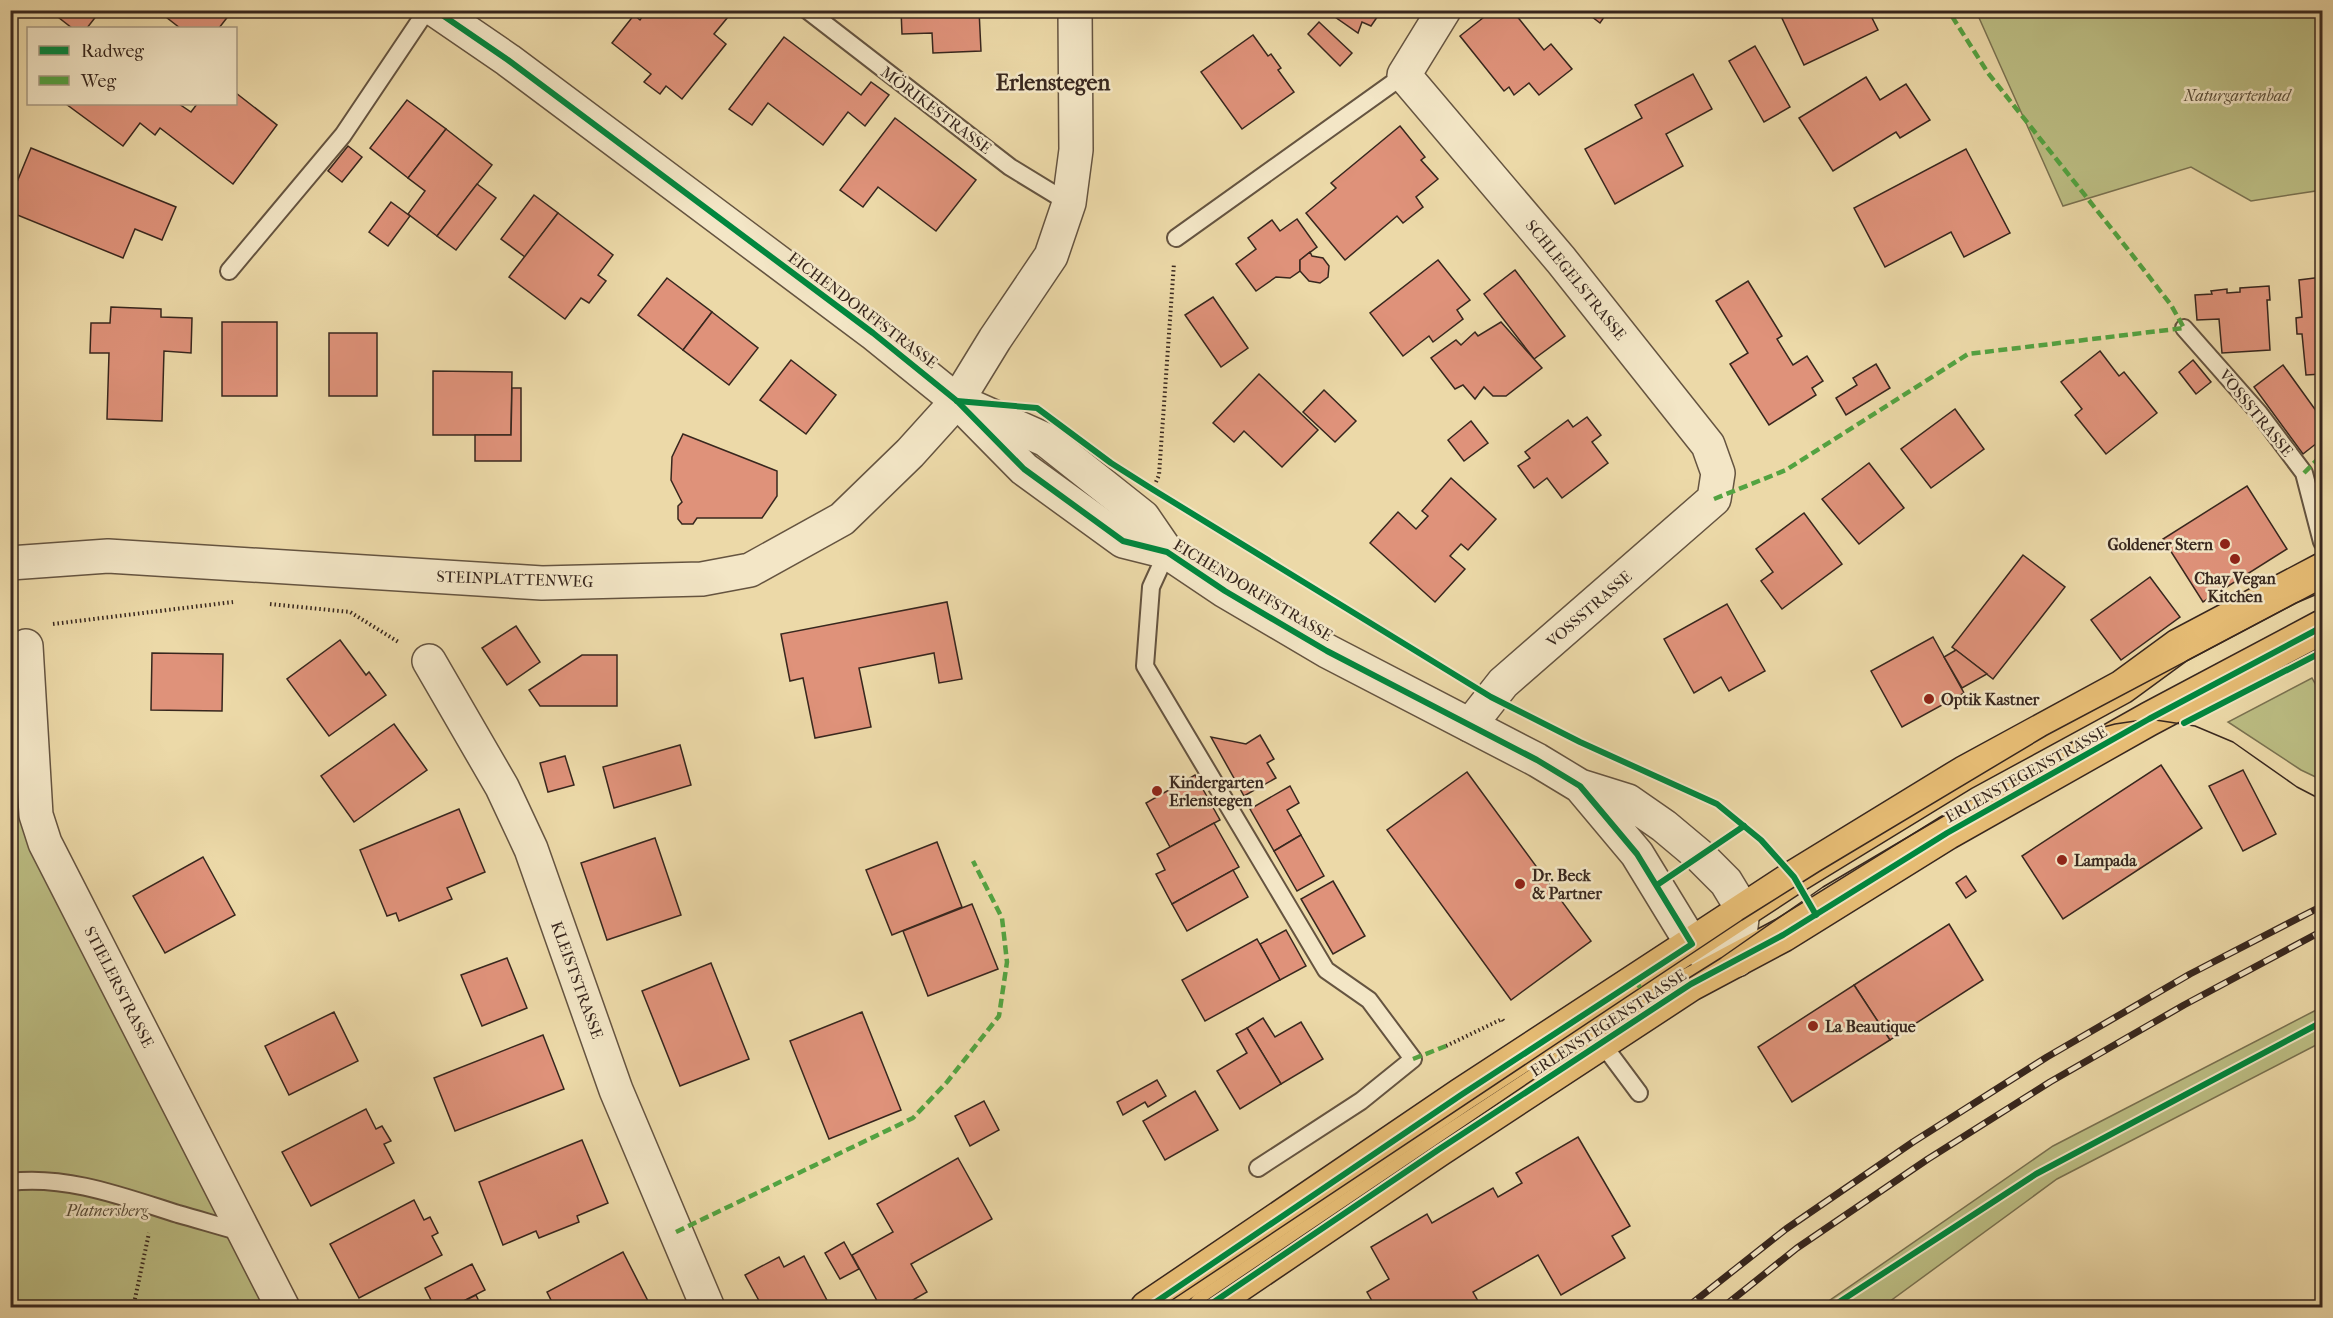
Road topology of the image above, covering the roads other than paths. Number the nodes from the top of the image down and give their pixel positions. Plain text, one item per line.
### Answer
1 (427, 10) edge
2 (435, 10) edge
3 (807, 10) edge
4 (1075, 10) edge
5 (1444, 10) edge
6 (1404, 75) junction
7 (1070, 203) junction
8 (1176, 238) road end
9 (229, 271) dead end
10 (2184, 328) dead end
11 (957, 401) junction
12 (1714, 499) joint
13 (2322, 542) edge
14 (1167, 552) junction
15 (10, 563) edge
16 (2322, 570) edge
17 (2322, 627) edge
18 (26, 646) road end
19 (429, 661) road end
20 (1470, 725) junction
21 (1580, 786) junction
22 (1926, 796) junction
23 (1947, 833) junction
24 (1743, 910) junction
25 (1692, 944) junction
26 (1737, 960) junction
27 (1601, 1042) junction
28 (1639, 1093) dead end
29 (1258, 1168) dead end
30 (10, 1182) edge
31 (1267, 1226) junction
32 (246, 1233) junction
33 (1287, 1253) junction
34 (283, 1308) edge
35 (708, 1308) edge
36 (1147, 1308) edge
37 (1205, 1308) edge

1 - 9 lane
2 - 11 street, EICHENDORFFSTRASSE
3 - 7 lane, MÖRIKESTRASSE
4 - 7 street
5 - 6 street
6 - 8 lane
6 - 12 street, SCHLEGELSTRASSE
7 - 11 street
10 - 13 lane, VOSSSTRASSE
11 - 14 street, EICHENDORFFSTRASSE
11 - 15 street, STEINPLATTENWEG
12 - 20 street, VOSSSTRASSE
14 - 20 street, EICHENDORFFSTRASSE
14 - 29 lane
16 - 22 main road, ERLENSTEGENSTRASSE
17 - 23 main road, ERLENSTEGENSTRASSE
18 - 32 street, STIELERSTRASSE
19 - 35 street, KLEISTSTRASSE
20 - 21 street, EICHENDORFFSTRASSE
21 - 24 street, EICHENDORFFSTRASSE
21 - 25 street, EICHENDORFFSTRASSE
22 - 23 main road
22 - 24 main road, ERLENSTEGENSTRASSE
23 - 26 main road, ERLENSTEGENSTRASSE
24 - 25 main road, ERLENSTEGENSTRASSE
24 - 26 street
25 - 26 street, ERLENSTEGENSTRASSE
25 - 31 main road, ERLENSTEGENSTRASSE
26 - 27 main road, ERLENSTEGENSTRASSE
27 - 28 lane
27 - 33 main road, ERLENSTEGENSTRASSE
30 - 32 lane
31 - 33 lane
31 - 36 main road, ERLENSTEGENSTRASSE
32 - 34 street, STIELERSTRASSE
33 - 37 main road, ERLENSTEGENSTRASSE

